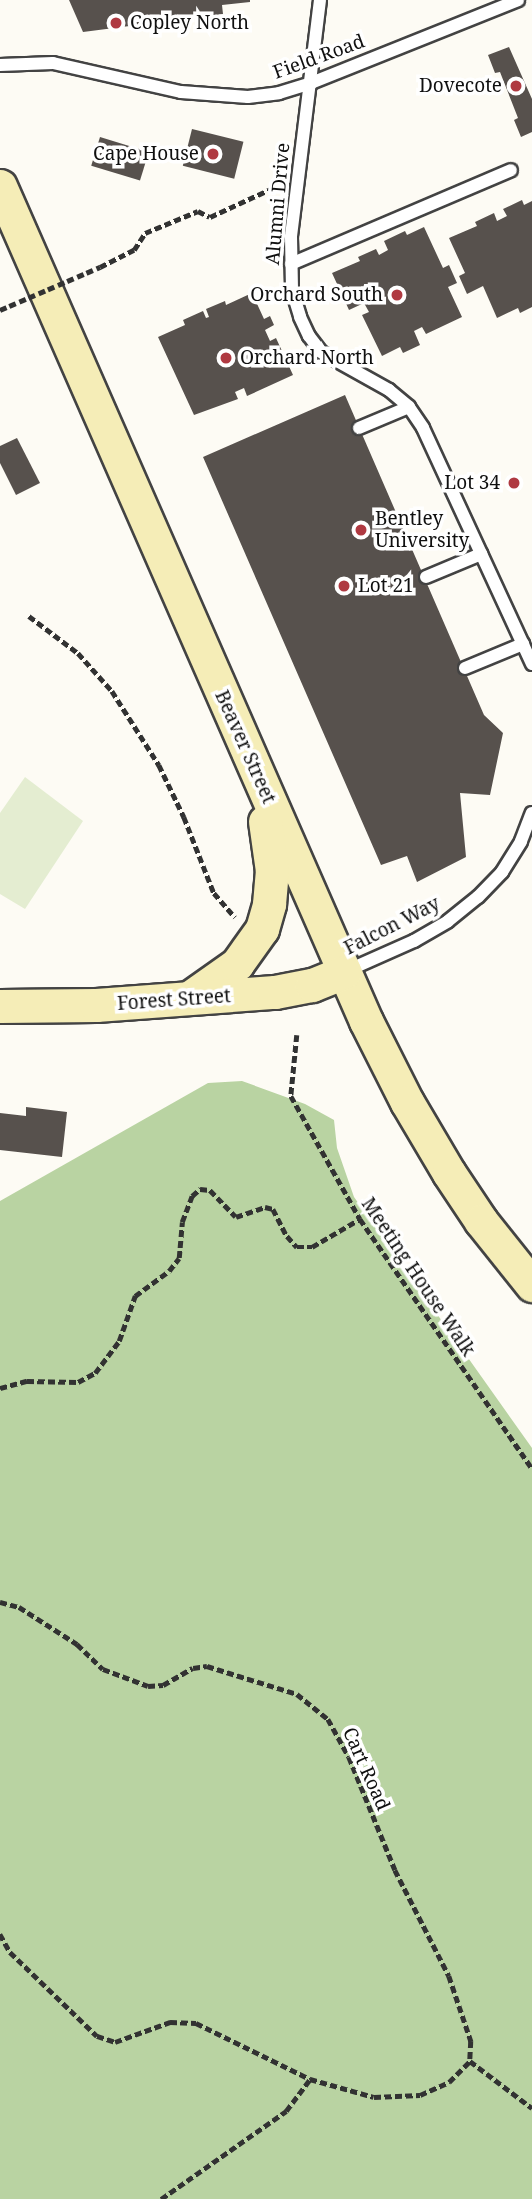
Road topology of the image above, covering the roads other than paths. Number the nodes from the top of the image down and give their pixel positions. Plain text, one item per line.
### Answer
1 (320, 0) edge
2 (518, 0) edge
3 (0, 65) edge
4 (311, 83) junction
5 (511, 170) dead end
6 (0, 186) edge
7 (290, 264) junction
8 (408, 407) junction
9 (359, 428) dead end
10 (481, 554) junction
11 (426, 578) dead end
12 (523, 644) junction
13 (532, 664) edge
14 (466, 668) dead end
15 (240, 735) junction
16 (532, 813) edge
17 (344, 972) junction
18 (186, 1000) junction
19 (0, 1006) edge
20 (532, 1285) edge

1 - 4 lane, Alumni Drive
2 - 4 lane, Field Road
3 - 4 lane, Field Road
4 - 7 lane, Alumni Drive
5 - 7 lane
6 - 15 main road, Beaver Street
7 - 8 lane, Alumni Drive
8 - 9 lane
8 - 10 lane, Alumni Drive
10 - 11 lane
10 - 12 lane, Alumni Drive
12 - 13 lane, Alumni Drive
12 - 14 lane
15 - 17 main road, Beaver Street
15 - 18 main road
16 - 17 lane, Falcon Way
17 - 18 main road, Forest Street
17 - 20 main road, Beaver Street
18 - 19 main road, Forest Street

